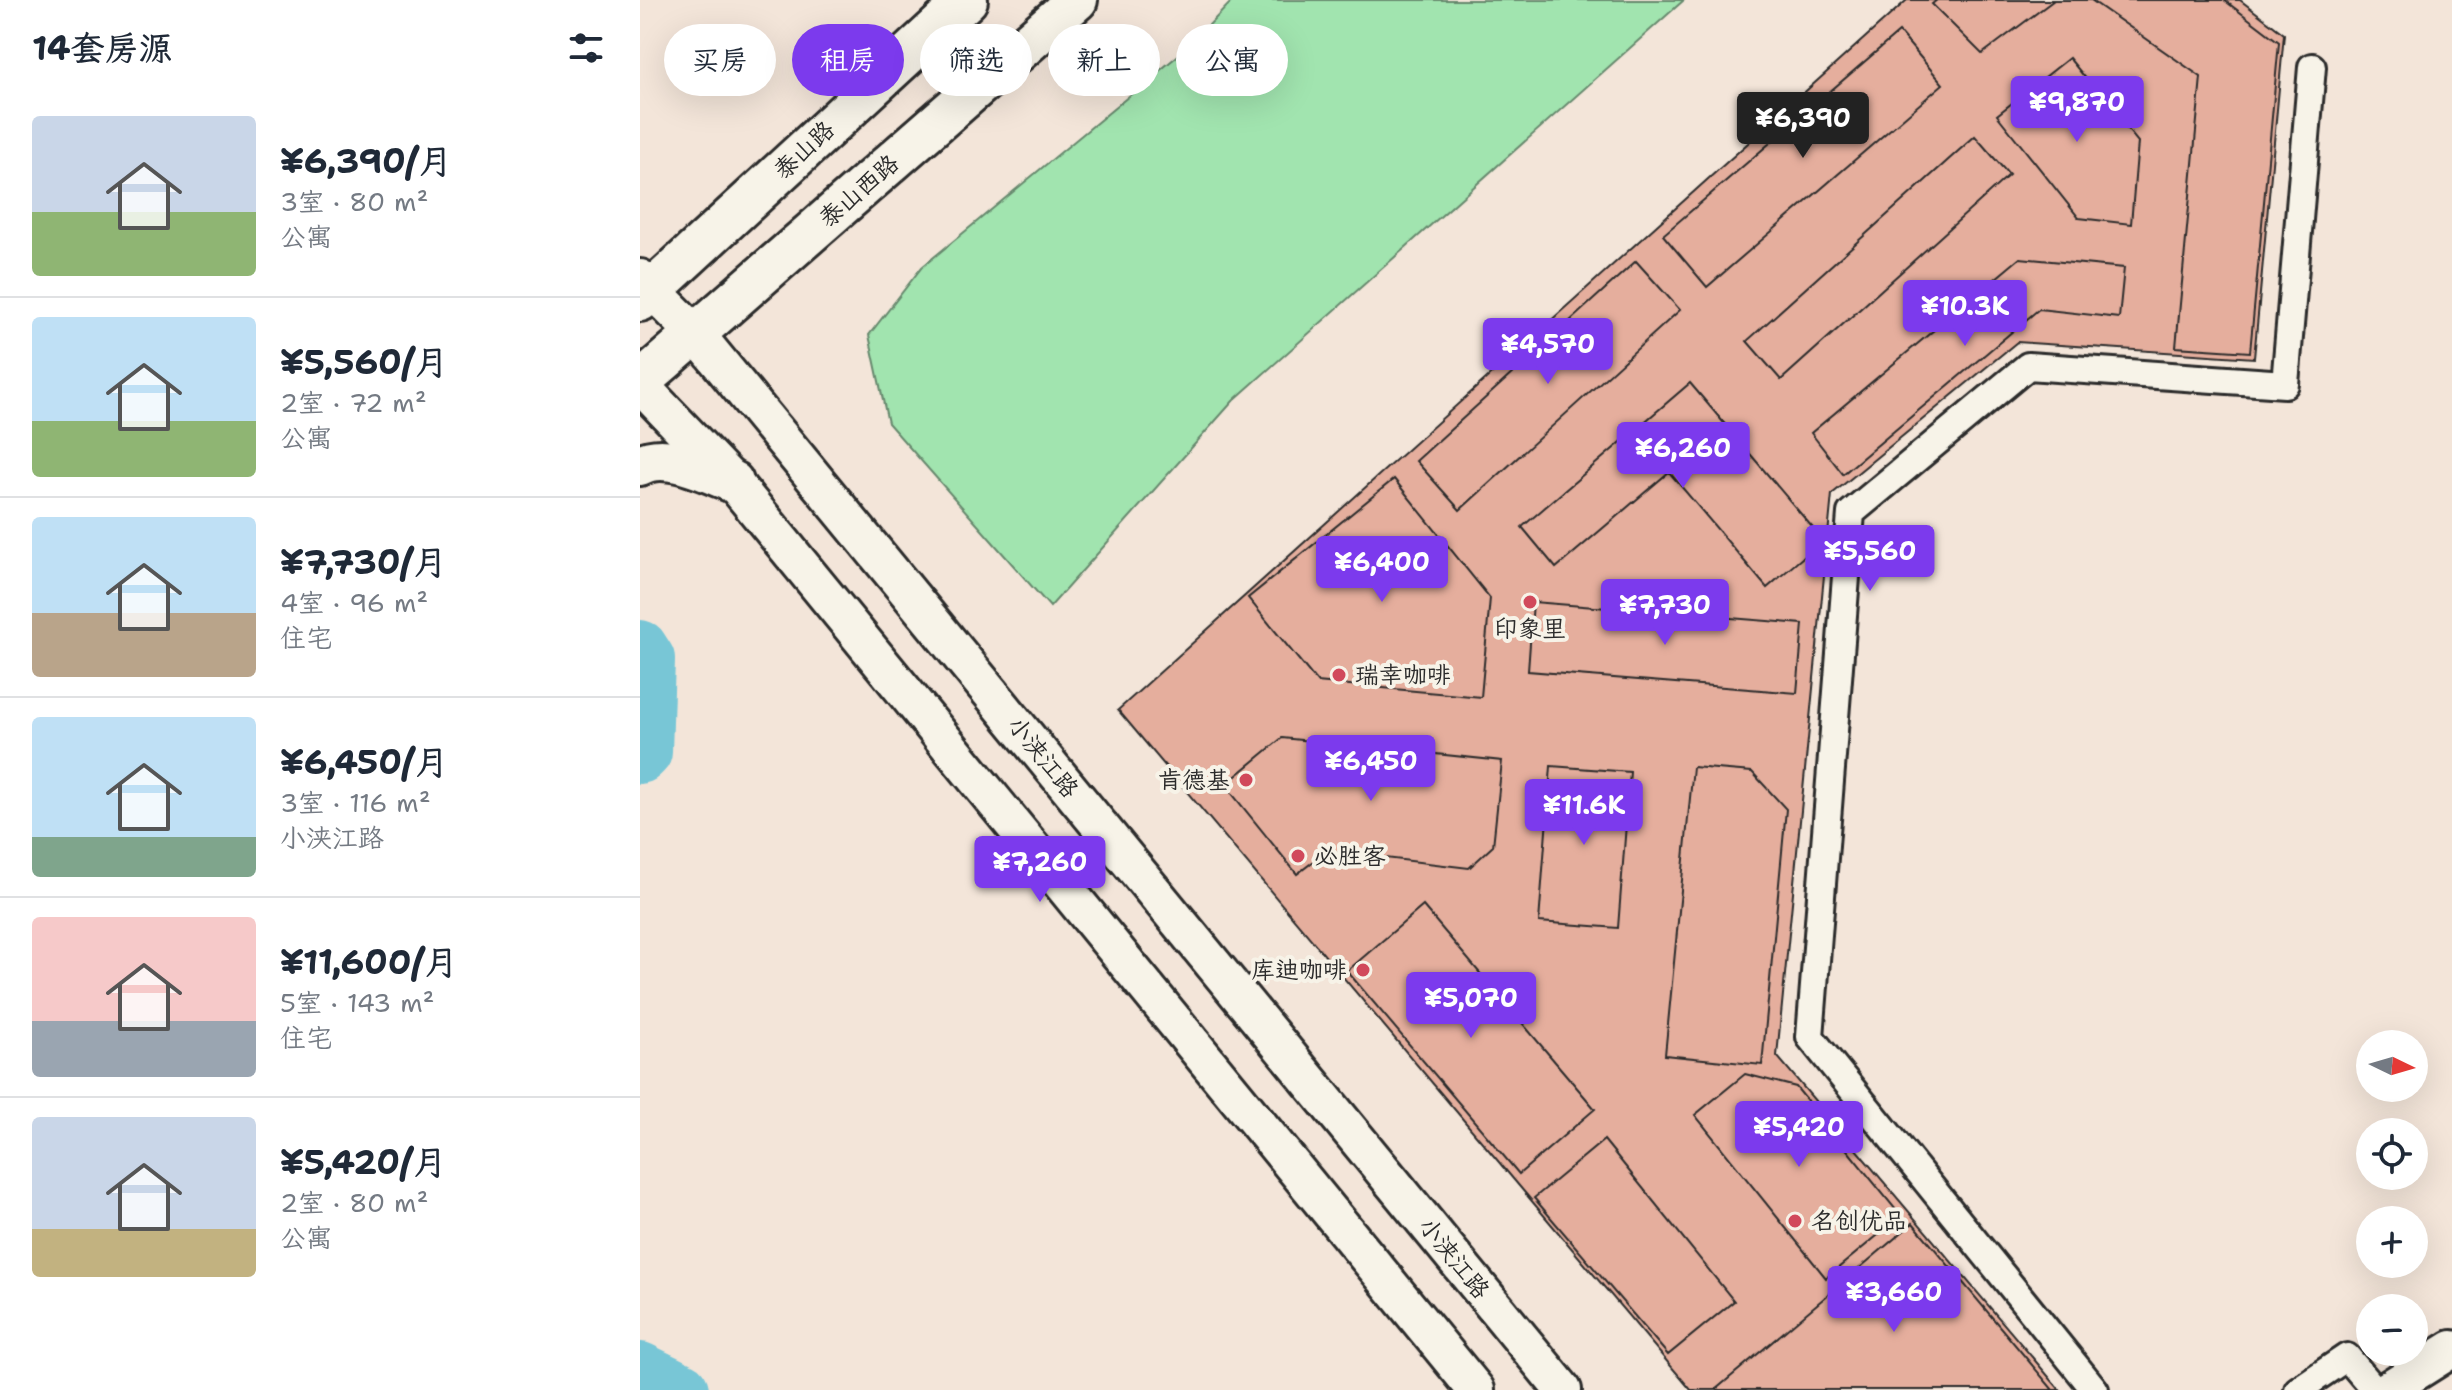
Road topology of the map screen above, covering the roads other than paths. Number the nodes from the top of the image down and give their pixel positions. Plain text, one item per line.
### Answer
1 (967, 0) edge
2 (1077, 0) edge
3 (2312, 67) dead end
4 (644, 289) edge
5 (696, 334) junction
6 (640, 383) edge
7 (640, 465) edge
8 (733, 482) junction
9 (2452, 1349) edge
10 (1476, 1390) edge
11 (1563, 1390) edge
12 (2095, 1390) edge
13 (2298, 1390) edge
14 (2375, 1390) edge
15 (2387, 1390) edge

1 - 4 main road, 泰山路
2 - 5 main road, 泰山西路
3 - 12 street
4 - 5 main road, 小浃江路
5 - 6 main road, 泰山西路
5 - 11 main road, 小浃江路
6 - 8 main road
7 - 8 main road
8 - 10 main road
9 - 15 main road
13 - 14 street

